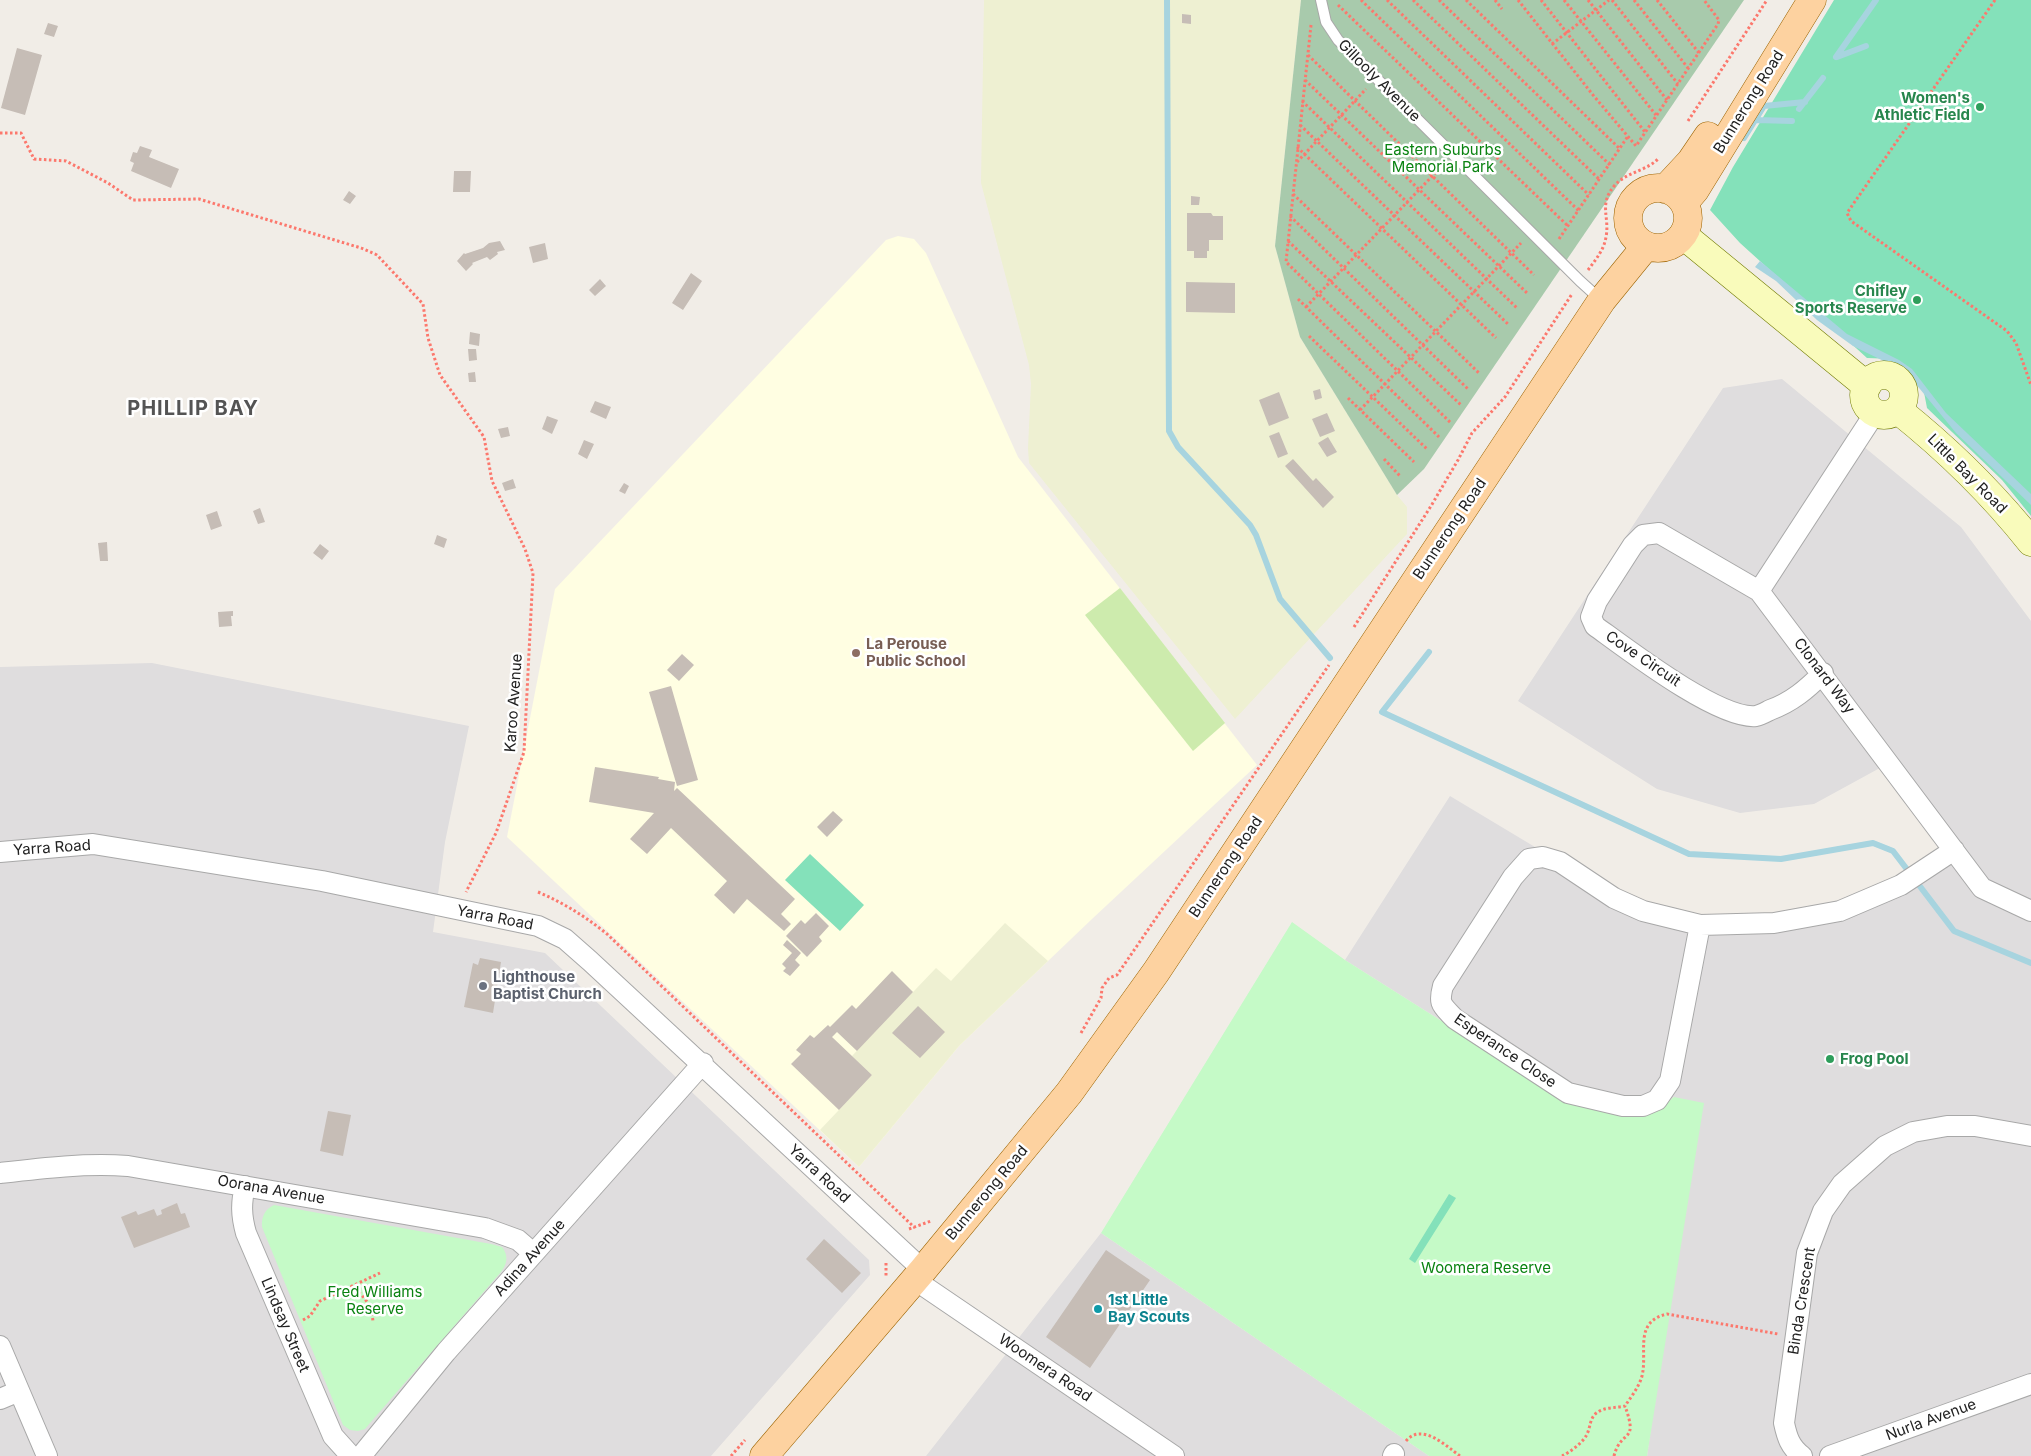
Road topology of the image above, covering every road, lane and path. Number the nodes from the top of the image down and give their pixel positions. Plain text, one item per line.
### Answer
1 (1322, 0) edge
2 (1361, 0) edge
3 (1387, 0) edge
4 (1413, 0) edge
5 (1439, 0) edge
6 (1466, 0) edge
7 (1495, 0) edge
8 (1518, 0) edge
9 (1541, 0) edge
10 (1564, 0) edge
11 (1588, 0) edge
12 (1610, 0) edge
13 (1634, 0) edge
14 (1657, 0) edge
15 (1704, 0) edge
16 (1767, 0) edge
17 (1794, 0) edge
18 (1812, 0) edge
19 (1995, 0) edge
20 (1336, 1) edge
21 (1336, 9) dead end
22 (1502, 9) dead end
23 (1596, 10) junction
24 (1312, 18) dead end
25 (1581, 21) junction
26 (1566, 33) junction
27 (1552, 44) junction
28 (1699, 52) junction
29 (1308, 55) junction
30 (1688, 68) junction
31 (1304, 80) junction
32 (1678, 84) junction
33 (1367, 88) dead end
34 (1667, 100) junction
35 (1302, 101) junction
36 (1355, 101) junction
37 (1342, 115) junction
38 (1656, 115) junction
39 (1688, 122) dead end
40 (1300, 124) junction
41 (1329, 128) junction
42 (1645, 132) junction
43 (0, 133) edge
44 (1628, 136) junction
45 (1317, 141) junction
46 (1297, 147) junction
47 (1620, 149) junction
48 (1304, 154) junction
49 (1660, 157) dead end
50 (1296, 163) junction
51 (1443, 164) dead end
52 (1610, 165) junction
53 (1432, 176) junction
54 (1600, 180) junction
55 (1419, 190) junction
56 (1293, 193) junction
57 (1589, 195) junction
58 (1674, 196) junction
59 (1407, 202) junction
60 (1579, 211) junction
61 (1394, 215) junction
62 (1290, 216) junction
63 (1568, 226) junction
64 (1382, 228) junction
65 (1683, 235) junction
66 (1551, 236) dead end
67 (1288, 240) junction
68 (1523, 241) dead end
69 (1646, 246) junction
70 (1512, 253) junction
71 (1356, 255) junction
72 (1499, 266) junction
73 (1344, 268) junction
74 (1534, 275) dead end
75 (1486, 279) junction
76 (1331, 281) junction
77 (1580, 281) junction
78 (1474, 292) junction
79 (1526, 293) dead end
80 (1318, 294) junction
81 (1298, 299) dead end
82 (1602, 300) junction
83 (1461, 305) junction
84 (1306, 307) junction
85 (1518, 309) dead end
86 (1509, 325) dead end
87 (1436, 331) junction
88 (1309, 336) dead end
89 (1496, 338) dead end
90 (1423, 344) junction
91 (1410, 358) junction
92 (1397, 371) junction
93 (1479, 373) dead end
94 (1871, 375) junction
95 (1384, 384) junction
96 (2031, 385) edge
97 (1470, 390) dead end
98 (1372, 396) junction
99 (1348, 398) dead end
100 (1462, 406) dead end
101 (1896, 406) junction
102 (1360, 410) junction
103 (1451, 423) dead end
104 (1440, 437) dead end
105 (1428, 450) dead end
106 (1384, 459) dead end
107 (1414, 462) dead end
108 (1400, 476) dead end
109 (2031, 542) edge
110 (1759, 591) junction
111 (1352, 630) dead end
112 (1331, 662) dead end
113 (1823, 673) junction
114 (1954, 850) junction
115 (0, 852) edge
116 (538, 892) dead end
117 (457, 910) junction
118 (2031, 911) edge
119 (1700, 925) junction
120 (1076, 1039) dead end
121 (703, 1064) junction
122 (2031, 1136) edge
123 (0, 1173) edge
124 (245, 1186) junction
125 (934, 1220) dead end
126 (916, 1228) junction
127 (896, 1245) junction
128 (534, 1253) junction
129 (380, 1273) dead end
130 (919, 1275) junction
131 (884, 1284) dead end
132 (350, 1286) junction
133 (373, 1322) dead end
134 (286, 1326) junction
135 (1796, 1338) junction
136 (0, 1346) edge
137 (2031, 1384) edge
138 (19, 1392) junction
139 (0, 1399) edge
140 (1625, 1406) junction
141 (757, 1445) edge
142 (1799, 1454) edge
143 (1393, 1455) edge
144 (47, 1456) edge
145 (351, 1456) edge
146 (361, 1456) edge
147 (731, 1456) edge
148 (1174, 1456) edge
149 (1460, 1456) edge
150 (1562, 1456) edge
151 (1614, 1456) edge
152 (1830, 1456) edge

1 - 77 lane, Gillooly Avenue
2 - 60 path
3 - 57 path
4 - 54 path
5 - 52 path
6 - 47 path
7 - 22 path
8 - 27 path
9 - 26 path
10 - 25 path
11 - 23 path
12 - 23 path
12 - 32 path
13 - 30 path
14 - 28 path
15 - 28 path
16 - 39 path
17 - 58 main road, Bunnerong Road
18 - 58 main road, Bunnerong Road
19 - 96 path
20 - 21 path
20 - 63 path
23 - 25 path
23 - 34 path
24 - 29 path
25 - 26 path
25 - 38 path
26 - 27 path
26 - 42 path
27 - 44 path
28 - 30 path
29 - 31 path
29 - 36 path
30 - 32 path
31 - 35 path
31 - 37 path
32 - 34 path
33 - 36 path
34 - 38 path
35 - 40 path
35 - 41 path
36 - 37 path
36 - 53 path
37 - 41 path
37 - 55 path
38 - 42 path
40 - 45 path
40 - 46 path
41 - 45 path
41 - 59 path
42 - 44 path
43 - 117 path, Karoo Avenue
44 - 47 path
45 - 48 path
45 - 61 path
46 - 48 path
46 - 50 path
47 - 52 path
48 - 50 path
48 - 64 path
49 - 77 path
50 - 56 path
51 - 53 path
52 - 54 path
53 - 55 path
53 - 70 path
54 - 57 path
55 - 59 path
55 - 72 path
56 - 62 path
56 - 71 path
57 - 60 path
58 - 65 main road
58 - 69 main road
59 - 61 path
59 - 75 path
60 - 63 path
61 - 64 path
61 - 78 path
62 - 67 path
62 - 73 path
63 - 66 path
64 - 71 path
64 - 83 path
65 - 69 main road
65 - 94 street
67 - 76 path
67 - 80 path
68 - 70 path
69 - 82 main road, Bunnerong Road
70 - 72 path
70 - 74 path
71 - 73 path
71 - 87 path
72 - 75 path
72 - 79 path
73 - 76 path
73 - 90 path
75 - 78 path
75 - 85 path
76 - 80 path
76 - 91 path
77 - 82 lane, Gillooly Avenue
77 - 111 path
78 - 83 path
78 - 86 path
80 - 84 path
80 - 92 path
81 - 84 path
82 - 130 main road, Bunnerong Road
83 - 87 path
83 - 89 path
84 - 95 path
87 - 90 path
87 - 93 path
88 - 98 path
90 - 91 path
90 - 97 path
91 - 92 path
91 - 100 path
92 - 95 path
92 - 103 path
94 - 101 street
94 - 101 path
95 - 98 path
95 - 104 path
98 - 102 path
98 - 105 path
99 - 102 path
101 - 109 street, Little Bay Road
101 - 110 street
102 - 107 path
106 - 108 path
110 - 113 street, Clonard Way
110 - 113 street, Cove Circuit
112 - 120 path
113 - 114 street, Clonard Way
114 - 118 street, Clonard Way
114 - 119 street, Esperance Close
115 - 117 street, Yarra Road
116 - 126 path
117 - 121 street, Yarra Road
119 - 119 street, Esperance Close
121 - 127 street, Yarra Road
121 - 128 street, Adina Avenue
122 - 135 street, Binda Crescent
123 - 124 street, Oorana Avenue
124 - 128 street, Oorana Avenue
124 - 134 street, Lindsay Street
125 - 126 path
126 - 127 path
127 - 130 street, Yarra Road
127 - 131 path
128 - 146 street, Adina Avenue
129 - 132 path
130 - 141 main road, Bunnerong Road
130 - 148 street, Woomera Road
132 - 133 path
132 - 134 path
134 - 145 street, Lindsay Street
135 - 140 path
135 - 142 street, Binda Crescent
136 - 138 street
137 - 152 street, Nurla Avenue
138 - 139 street
138 - 144 street
140 - 150 path
140 - 151 path
141 - 147 path
143 - 149 path

